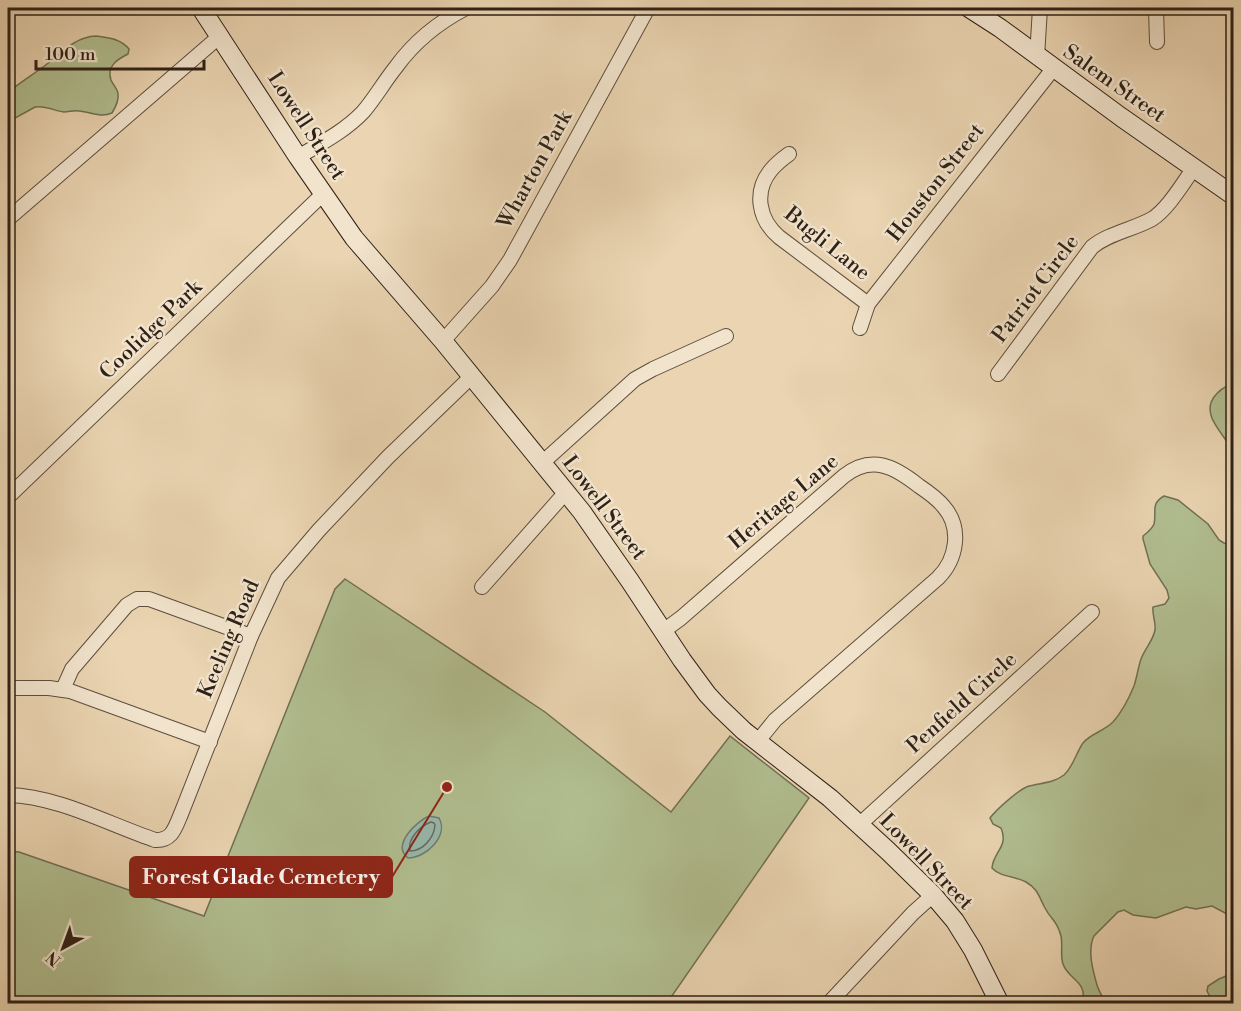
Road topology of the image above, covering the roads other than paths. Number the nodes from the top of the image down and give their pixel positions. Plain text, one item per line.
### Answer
1 (201, 8) edge
2 (466, 8) edge
3 (648, 8) edge
4 (969, 8) edge
5 (1040, 8) edge
6 (1156, 8) edge
7 (220, 36) junction
8 (1157, 42) dead end
9 (1037, 57) junction
10 (1053, 69) junction
11 (789, 154) dead end
12 (298, 157) junction
13 (1194, 168) junction
14 (323, 194) junction
15 (1233, 196) edge
16 (8, 219) edge
17 (868, 304) junction
18 (860, 328) dead end
19 (726, 336) dead end
20 (443, 341) junction
21 (998, 374) dead end
22 (472, 376) junction
23 (542, 463) junction
24 (566, 492) junction
25 (8, 497) edge
26 (482, 587) dead end
27 (1092, 612) dead end
28 (662, 632) junction
29 (251, 636) junction
30 (8, 688) edge
31 (63, 689) junction
32 (758, 741) junction
33 (210, 742) junction
34 (8, 795) edge
35 (859, 825) junction
36 (933, 895) junction
37 (828, 1004) edge
38 (1000, 1004) edge

1 - 7 main road, Lowell Street
2 - 12 street
3 - 20 street, Wharton Park
4 - 9 main road, Salem Street
5 - 9 street
6 - 8 street
7 - 12 main road, Lowell Street
7 - 16 street
9 - 10 main road, Salem Street
10 - 13 main road, Salem Street
10 - 17 street, Houston Street
11 - 17 street, Bugli Lane
12 - 14 main road, Lowell Street
13 - 15 main road, Salem Street
13 - 21 street, Patriot Circle
14 - 20 main road, Lowell Street
14 - 25 street, Coolidge Park
17 - 18 street, Houston Street
19 - 23 street
20 - 22 main road, Lowell Street
22 - 23 main road, Lowell Street
22 - 29 street, Keeling Road
23 - 24 main road, Lowell Street
24 - 26 street
24 - 28 main road, Lowell Street
27 - 35 street, Penfield Circle
28 - 32 main road, Lowell Street
28 - 32 street, Heritage Lane
29 - 31 street
29 - 33 street, Keeling Road
30 - 31 street
31 - 33 street
32 - 35 main road, Lowell Street
33 - 34 street, Keeling Road
35 - 36 main road, Lowell Street
36 - 37 street
36 - 38 main road, Lowell Street

